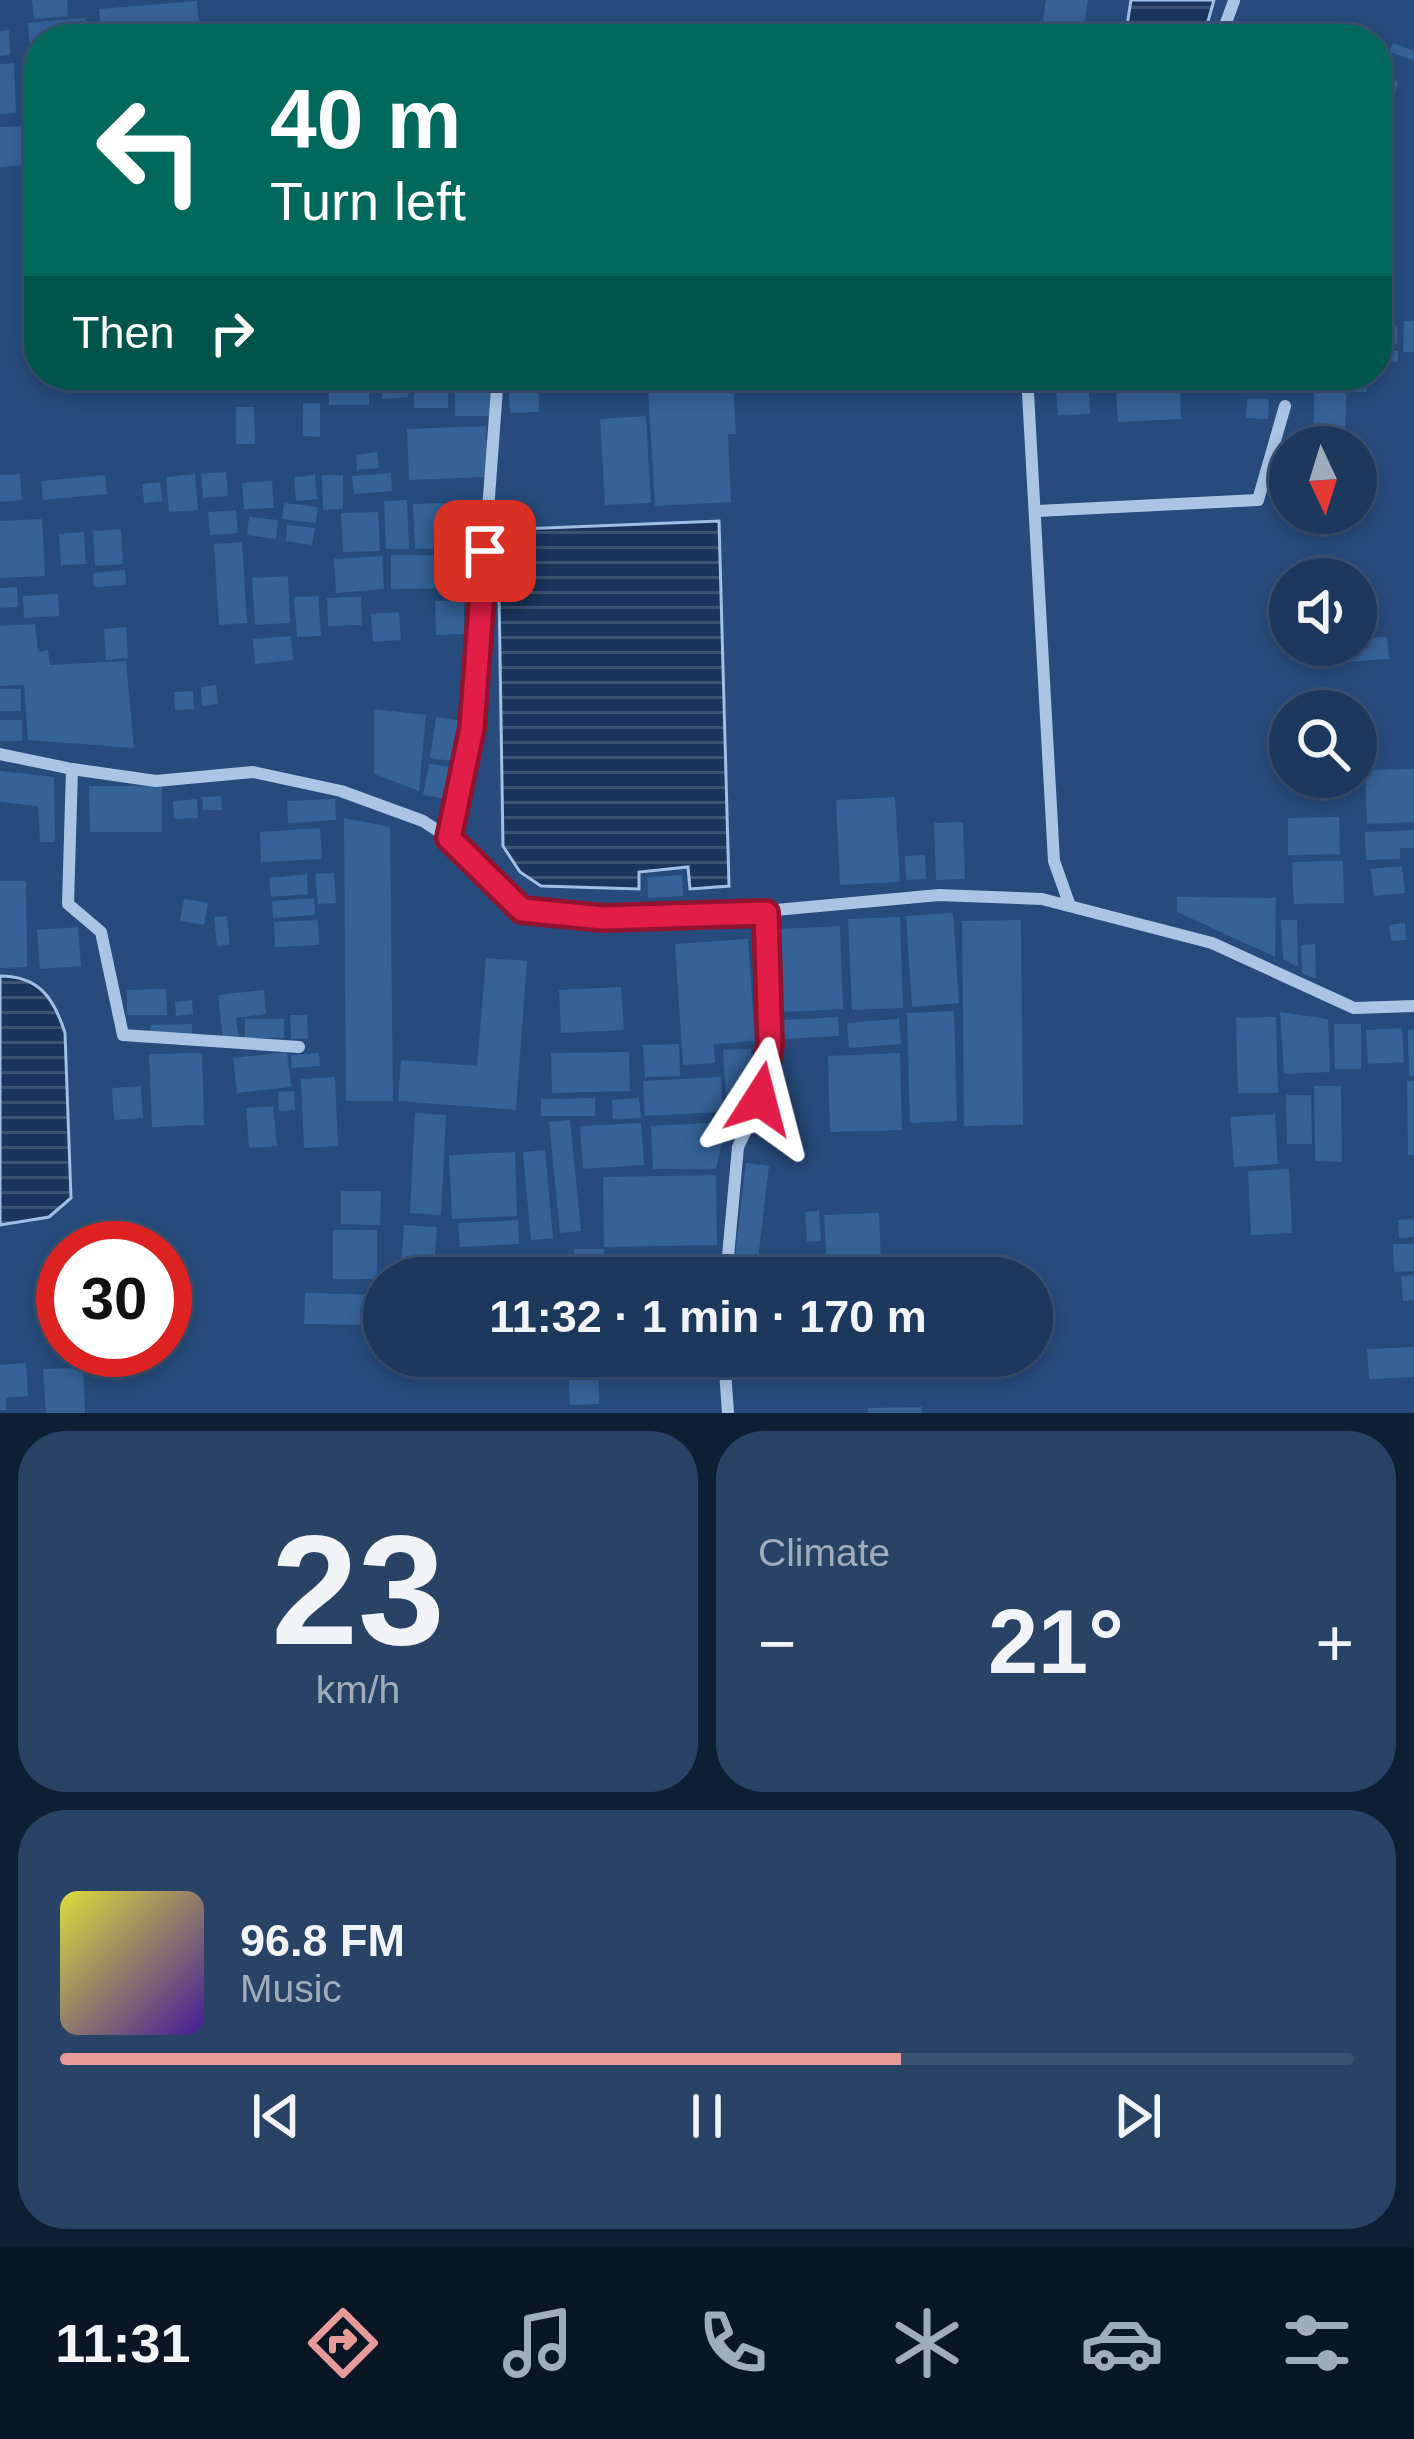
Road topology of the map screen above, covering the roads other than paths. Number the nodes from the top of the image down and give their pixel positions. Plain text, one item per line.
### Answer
1 (497, 390) edge
2 (1028, 390) edge
3 (1285, 406) dead end
4 (1037, 511) junction
5 (0, 754) edge
6 (72, 770) junction
7 (449, 838) junction
8 (1070, 906) junction
9 (766, 913) junction
10 (1414, 1006) edge
11 (299, 1047) dead end
12 (728, 1257) edge
13 (725, 1377) edge
14 (728, 1413) edge

1 - 7 street
2 - 4 street
3 - 4 street
4 - 8 street
5 - 6 street
6 - 7 street
6 - 11 street
7 - 9 street
8 - 9 street
8 - 10 street
9 - 12 street
13 - 14 street

